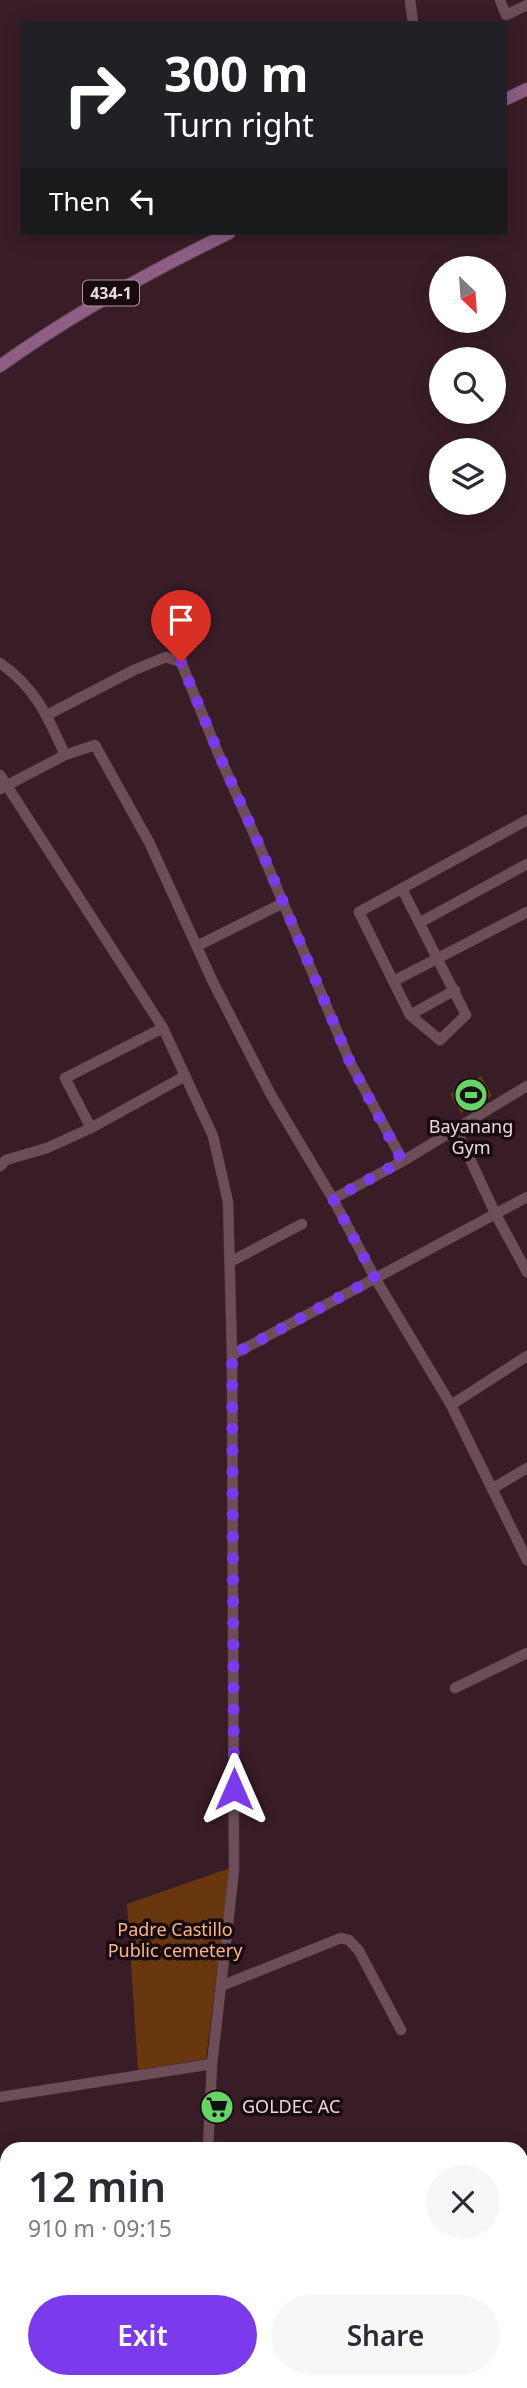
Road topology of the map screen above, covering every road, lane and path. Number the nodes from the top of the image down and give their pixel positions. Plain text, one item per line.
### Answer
1 (410, 0) edge
2 (500, 0) edge
3 (527, 5) edge
4 (413, 21) edge
5 (527, 89) edge
6 (507, 99) edge
7 (225, 235) edge
8 (0, 366) edge
9 (0, 663) edge
10 (47, 715) junction
11 (65, 755) junction
12 (0, 775) edge
13 (4, 787) edge
14 (527, 820) edge
15 (527, 864) edge
16 (402, 889) junction
17 (283, 903) junction
18 (527, 912) edge
19 (419, 923) junction
20 (197, 946) junction
21 (438, 959) junction
22 (394, 981) junction
23 (455, 990) junction
24 (410, 1015) junction
25 (163, 1028) junction
26 (185, 1076) junction
27 (527, 1086) edge
28 (91, 1128) junction
29 (456, 1129) junction
30 (402, 1161) junction
31 (0, 1166) edge
32 (527, 1197) edge
33 (333, 1199) junction
34 (496, 1215) junction
35 (302, 1224) dead end
36 (230, 1262) junction
37 (527, 1272) edge
38 (375, 1278) junction
39 (232, 1355) junction
40 (527, 1356) edge
41 (452, 1405) junction
42 (527, 1468) edge
43 (492, 1489) junction
44 (527, 1560) edge
45 (527, 1653) edge
46 (455, 1688) dead end
47 (221, 1986) junction
48 (401, 2030) dead end
49 (212, 2064) junction
50 (0, 2096) edge
51 (208, 2142) edge

1 - 4 street
2 - 3 street
5 - 6 main road
7 - 8 main road, 434-1
9 - 10 street
10 - 11 street
10 - 17 street
11 - 13 street
11 - 20 street
12 - 13 street
13 - 25 street
14 - 16 street
15 - 19 street
16 - 19 street
16 - 22 street
17 - 20 street
17 - 30 street
18 - 21 street
19 - 21 street
20 - 33 street
21 - 22 street
21 - 23 street
22 - 24 street
23 - 24 street
23 - 24 street
25 - 26 street
25 - 28 street
26 - 28 street
26 - 36 street
27 - 29 street
28 - 31 street
29 - 30 street
29 - 34 street
30 - 33 street
32 - 34 street
33 - 38 street
34 - 37 street
34 - 38 street
35 - 36 street
36 - 39 street
38 - 39 street
38 - 41 street
39 - 47 street
40 - 41 street
41 - 43 street
42 - 43 street
43 - 44 street
45 - 46 street
47 - 48 street
47 - 49 street
49 - 50 street
49 - 51 street

